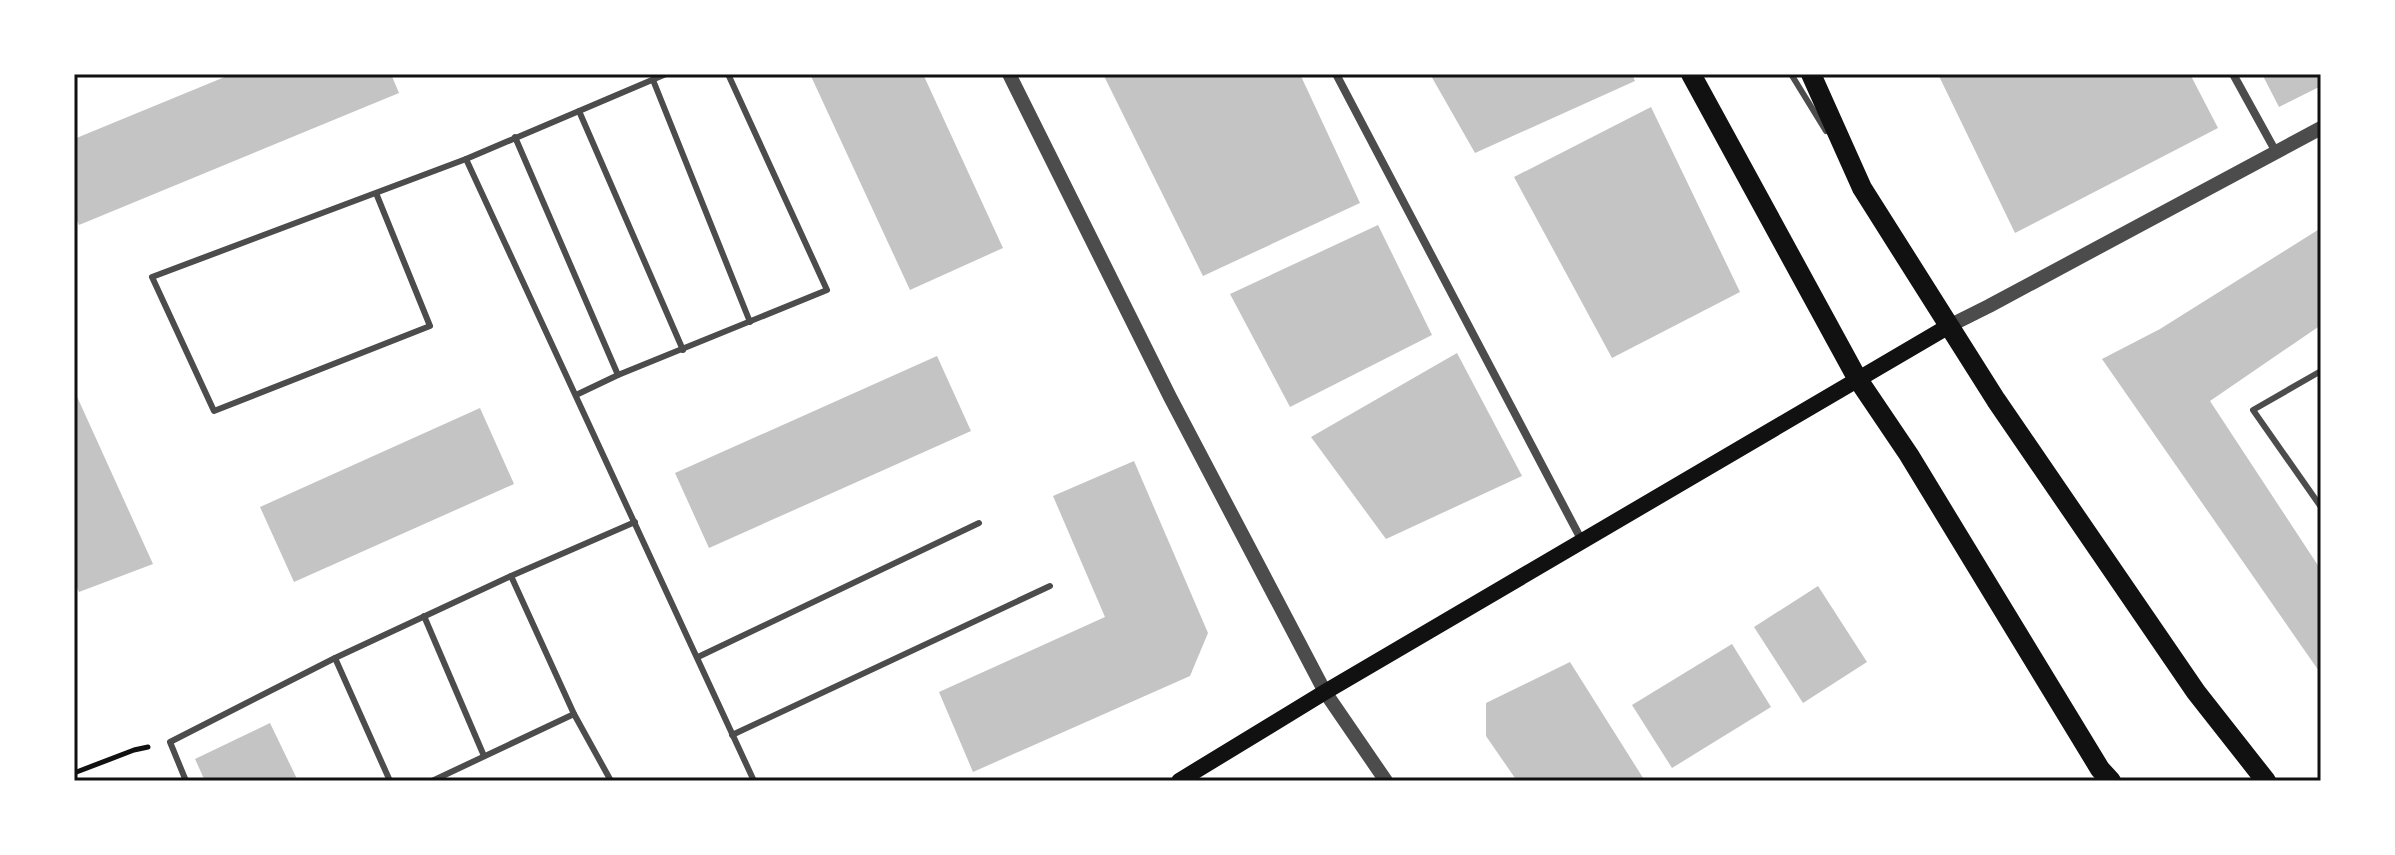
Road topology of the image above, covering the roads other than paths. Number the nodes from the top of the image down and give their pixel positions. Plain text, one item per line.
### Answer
1 (666, 74) edge
2 (728, 74) edge
3 (1009, 74) edge
4 (1336, 74) edge
5 (1691, 74) edge
6 (1791, 74) edge
7 (1811, 74) edge
8 (2233, 74) edge
9 (653, 80) junction
10 (579, 111) junction
11 (2321, 128) edge
12 (515, 137) junction
13 (2276, 152) junction
14 (466, 159) junction
15 (1862, 188) junction
16 (376, 193) junction
17 (750, 322) junction
18 (1949, 326) junction
19 (683, 350) junction
20 (2321, 371) edge
21 (618, 375) junction
22 (1857, 378) junction
23 (576, 395) junction
24 (2321, 507) edge
25 (635, 522) junction
26 (979, 523) dead end
27 (1582, 541) junction
28 (511, 576) junction
29 (1050, 586) dead end
30 (424, 616) junction
31 (698, 657) junction
32 (335, 658) junction
33 (1325, 692) junction
34 (574, 714) junction
35 (732, 735) junction
36 (484, 756) junction
37 (186, 781) edge
38 (390, 781) edge
39 (432, 781) edge
40 (611, 781) edge
41 (754, 781) edge
42 (1179, 781) edge
43 (1386, 781) edge
44 (2111, 781) edge
45 (2266, 781) edge

1 - 9 lane
2 - 17 lane
3 - 33 street
4 - 27 street
5 - 22 main road
6 - 15 lane
7 - 15 main road
8 - 13 street
9 - 10 lane
9 - 17 lane
10 - 12 lane
10 - 19 lane
11 - 13 street
12 - 14 lane
12 - 21 lane
13 - 18 street
14 - 16 lane
14 - 23 lane
15 - 18 main road
16 - 16 lane
17 - 19 lane
18 - 22 main road
18 - 45 main road
19 - 21 lane
20 - 24 lane
21 - 23 lane
22 - 27 main road
22 - 44 main road
23 - 25 lane
25 - 28 lane
25 - 31 lane
26 - 31 lane
27 - 33 main road
28 - 30 lane
28 - 34 lane
29 - 35 lane
30 - 32 lane
30 - 36 lane
31 - 35 lane
32 - 37 lane
32 - 38 lane
33 - 42 main road
33 - 43 street
34 - 36 lane
34 - 40 lane
35 - 41 lane
36 - 39 lane

